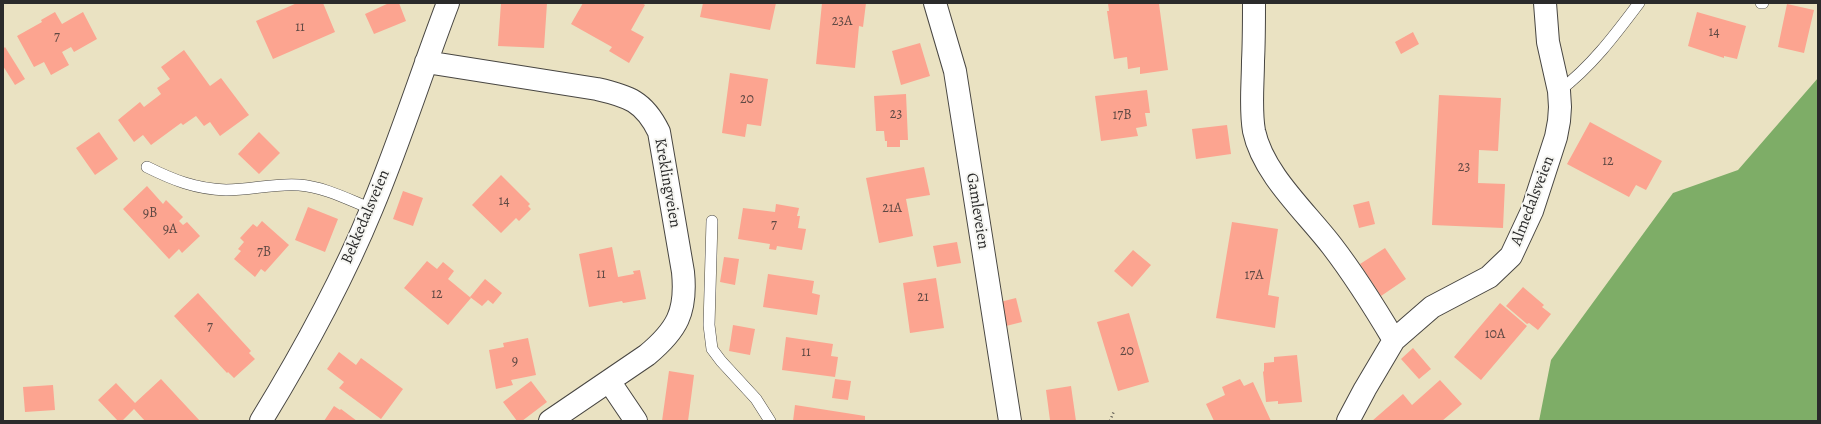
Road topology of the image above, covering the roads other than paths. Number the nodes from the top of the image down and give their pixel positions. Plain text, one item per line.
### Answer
1 (448, 3) edge
2 (935, 3) edge
3 (1254, 3) edge
4 (1545, 3) edge
5 (1639, 3) edge
6 (426, 62) junction
7 (1559, 91) junction
8 (147, 167) dead end
9 (372, 209) junction
10 (712, 221) dead end
11 (1394, 340) junction
12 (609, 381) junction
13 (261, 421) edge
14 (550, 421) edge
15 (636, 421) edge
16 (770, 421) edge
17 (1010, 421) edge
18 (1348, 421) edge

1 - 6 street, Bekkedalsveien
2 - 17 street, Gamleveien
3 - 11 street
4 - 7 street, Almedalsveien
5 - 7 lane
6 - 9 street, Bekkedalsveien
6 - 12 street, Kreklingveien
7 - 11 street, Almedalsveien
8 - 9 lane
9 - 13 street, Bekkedalsveien
10 - 16 lane
11 - 18 street, Almedalsveien
12 - 14 street, Kreklingveien
12 - 15 street

